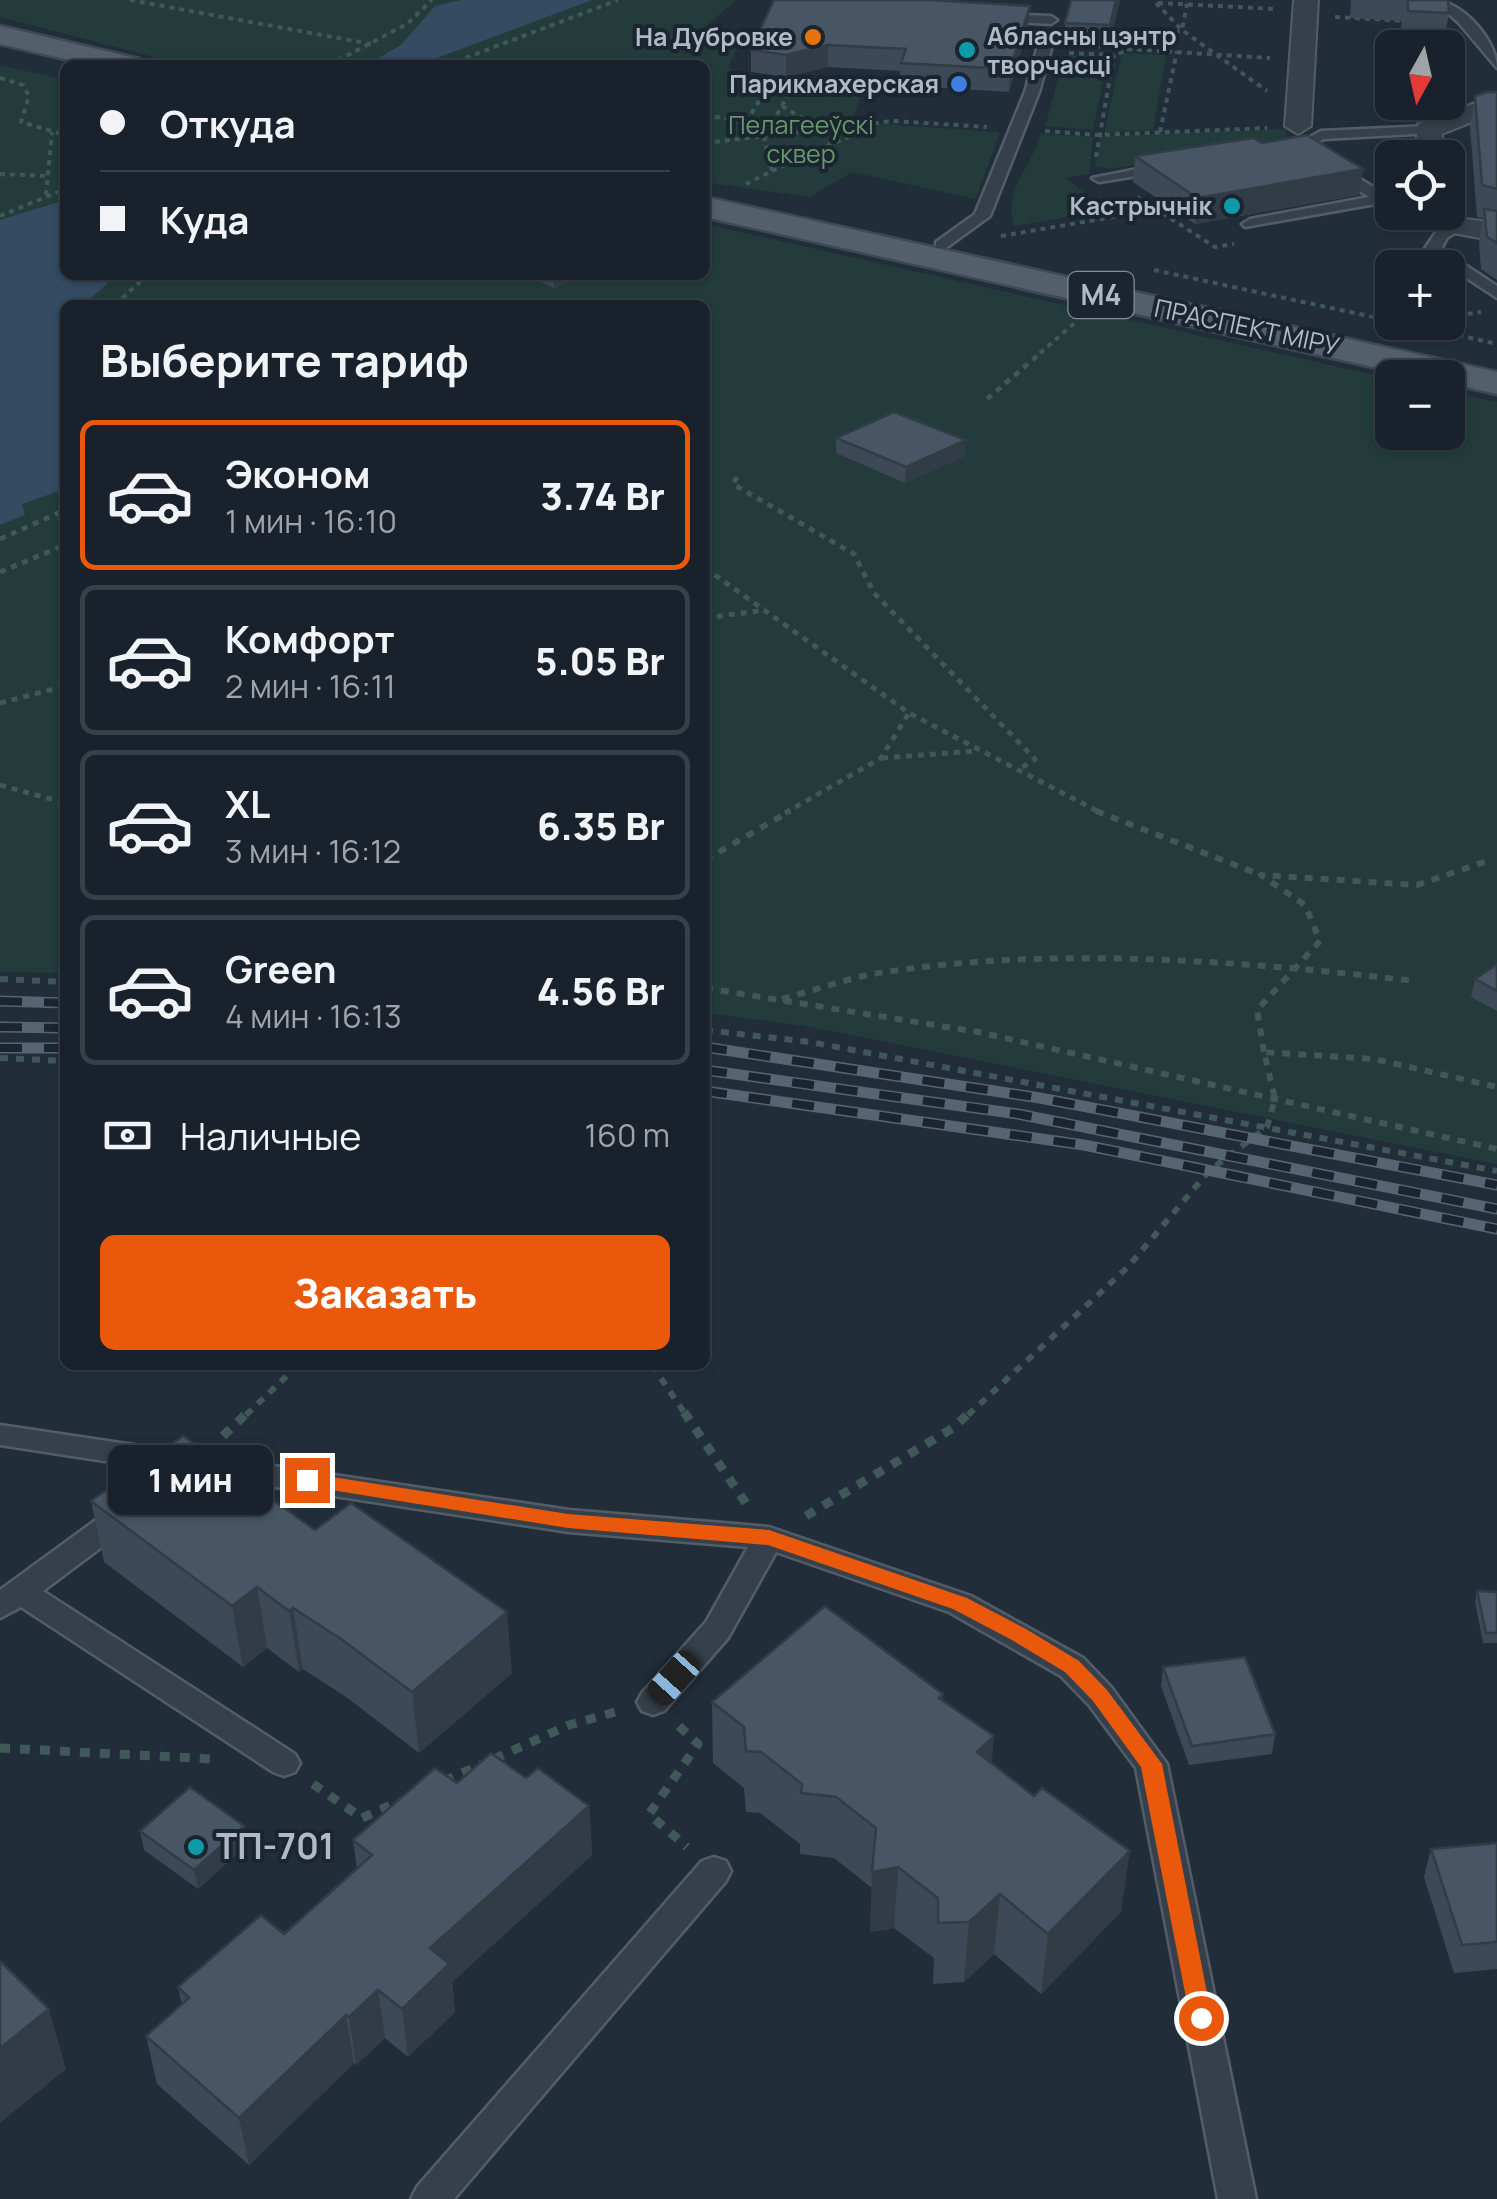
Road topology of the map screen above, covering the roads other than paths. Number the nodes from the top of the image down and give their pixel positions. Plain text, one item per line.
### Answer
1 (1056, 0) edge
2 (1440, 0) edge
3 (1304, 9) edge
4 (980, 16) edge
5 (1050, 20) junction
6 (0, 35) edge
7 (0, 45) edge
8 (63, 60) edge
9 (107, 60) edge
10 (1497, 64) edge
11 (1497, 104) edge
12 (1298, 130) junction
13 (1385, 140) edge
14 (1435, 140) edge
15 (1280, 150) edge
16 (1184, 164) edge
17 (1099, 178) dead end
18 (714, 197) edge
19 (1250, 224) edge
20 (1465, 224) edge
21 (1443, 230) edge
22 (1497, 232) edge
23 (941, 245) junction
24 (1497, 293) edge
25 (1497, 369) edge
26 (1497, 382) edge
27 (0, 1435) edge
28 (195, 1463) junction
29 (769, 1538) junction
30 (10, 1599) edge
31 (653, 1702) road end
32 (284, 1763) road end
33 (714, 1871) road end
34 (430, 2199) edge
35 (1237, 2199) edge

1 - 5 lane
2 - 10 lane
3 - 12 street
4 - 5 lane
5 - 23 lane
6 - 9 main road
7 - 8 main road
11 - 14 street
12 - 13 lane
12 - 15 lane
12 - 19 lane
16 - 17 lane
18 - 23 main road, ПРАСПЕКТ МІРУ / М4
18 - 26 main road, ПРАСПЕКТ МІРУ / М4
20 - 22 street
21 - 24 lane
23 - 25 main road, ПРАСПЕКТ МІРУ / М4
27 - 28 lane
28 - 29 lane
28 - 30 lane
29 - 31 lane
29 - 35 lane
30 - 32 lane
33 - 34 lane

